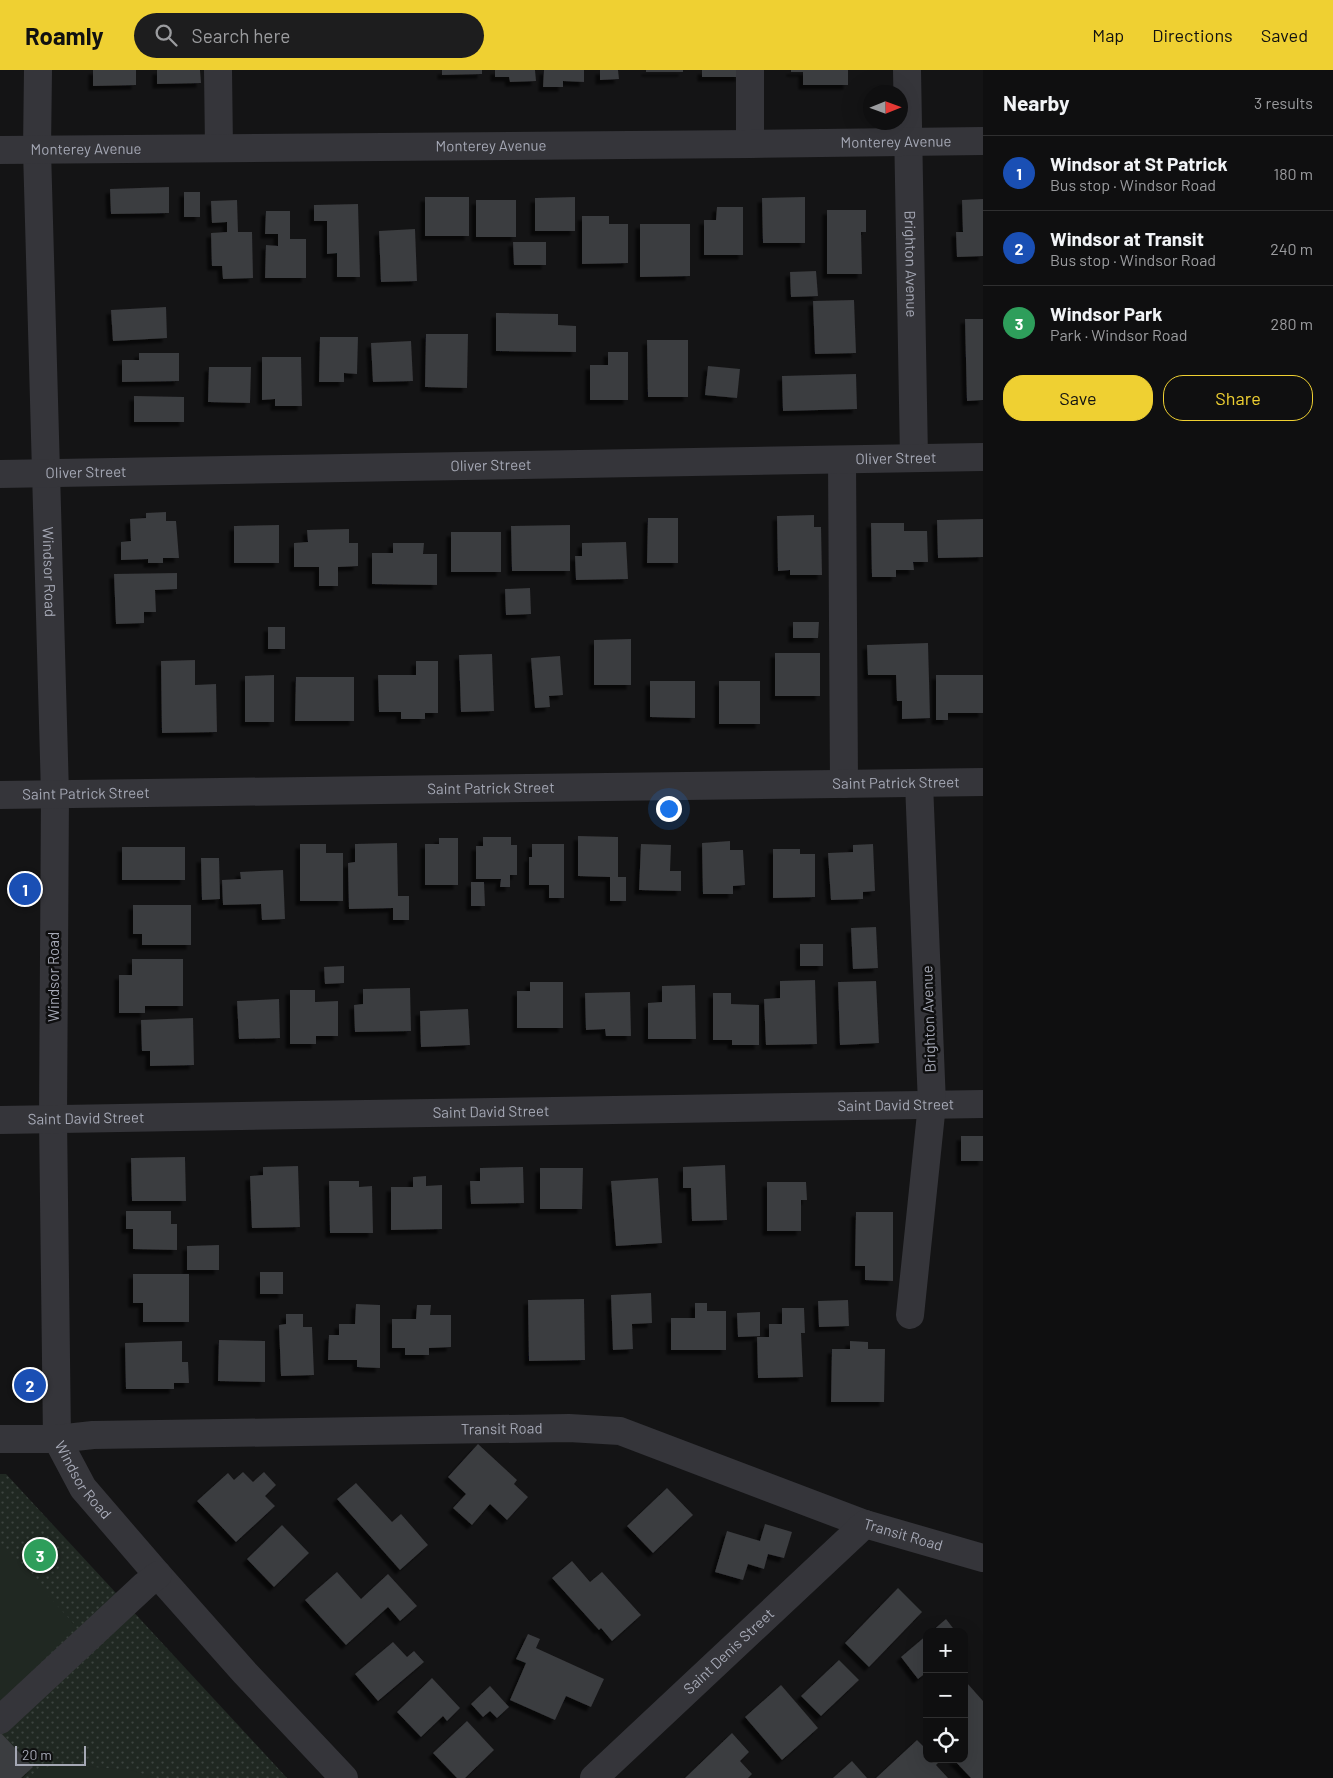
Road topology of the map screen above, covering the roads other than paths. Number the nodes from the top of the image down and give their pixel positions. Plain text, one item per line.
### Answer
1 (38, 70) edge
2 (218, 70) edge
3 (750, 70) edge
4 (907, 70) edge
5 (983, 141) edge
6 (907, 142) junction
7 (750, 144) junction
8 (219, 148) junction
9 (0, 150) edge
10 (37, 150) junction
11 (983, 457) edge
12 (914, 458) junction
13 (842, 460) junction
14 (0, 474) edge
15 (47, 474) junction
16 (983, 782) edge
17 (919, 783) junction
18 (844, 784) junction
19 (55, 794) junction
20 (0, 795) edge
21 (932, 1104) junction
22 (983, 1104) edge
23 (53, 1119) junction
24 (0, 1120) edge
25 (910, 1314) dead end
26 (0, 1439) edge
27 (57, 1439) junction
28 (864, 1524) junction
29 (983, 1558) edge
30 (158, 1575) junction
31 (0, 1720) edge
32 (344, 1778) edge
33 (594, 1778) edge

1 - 10 street, Windsor Road
2 - 8 street
3 - 7 street
4 - 6 street, Brighton Avenue
5 - 6 street, Monterey Avenue
6 - 7 street, Monterey Avenue
6 - 12 street, Brighton Avenue
7 - 8 street, Monterey Avenue
8 - 10 street, Monterey Avenue
9 - 10 street, Monterey Avenue
10 - 15 street, Windsor Road
11 - 12 street, Oliver Street
12 - 13 street, Oliver Street
13 - 15 street, Oliver Street
13 - 18 street
14 - 15 street, Oliver Street
15 - 19 street, Windsor Road
16 - 17 street, Saint Patrick Street
17 - 18 street, Saint Patrick Street
17 - 21 street, Brighton Avenue
18 - 19 street, Saint Patrick Street
19 - 20 street, Saint Patrick Street
19 - 23 street, Windsor Road
21 - 22 street, Saint David Street
21 - 23 street, Saint David Street
21 - 25 street, Brighton Avenue
23 - 24 street, Saint David Street
23 - 27 street, Windsor Road
26 - 27 street, Transit Road
27 - 28 street, Transit Road
27 - 30 street, Windsor Road
28 - 29 street, Transit Road
28 - 33 street, Saint Denis Street
30 - 31 street
30 - 32 street, Windsor Road

